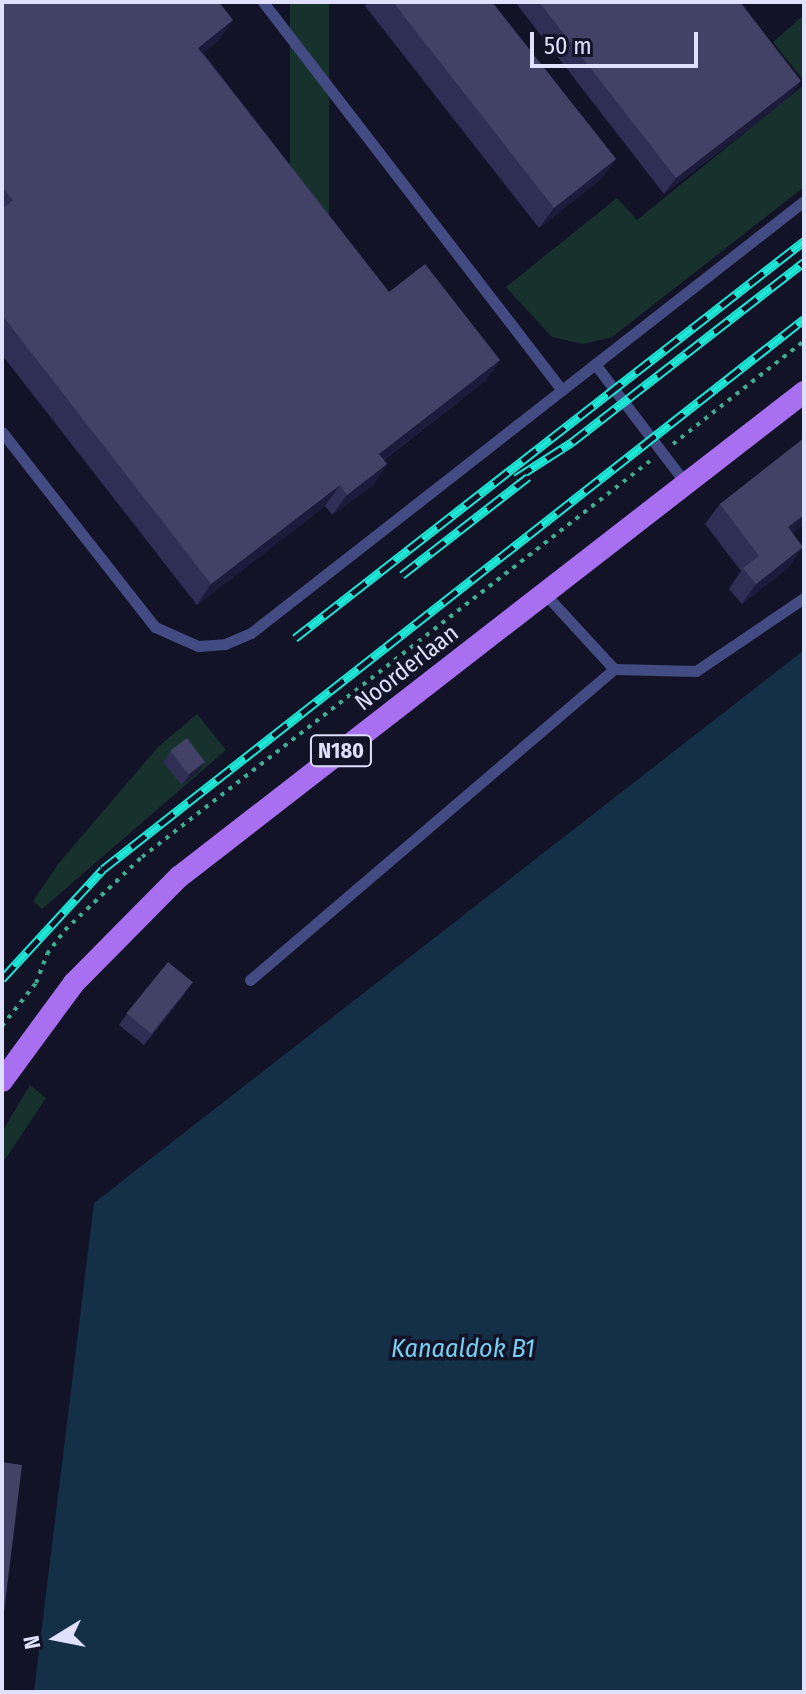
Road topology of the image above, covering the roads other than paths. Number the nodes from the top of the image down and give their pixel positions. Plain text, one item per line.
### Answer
1 (263, 2) edge
2 (804, 201) edge
3 (595, 364) junction
4 (561, 389) junction
5 (804, 392) edge
6 (2, 432) edge
7 (686, 485) junction
8 (546, 595) junction
9 (804, 598) edge
10 (614, 669) junction
11 (250, 980) dead end
12 (2, 1081) edge

1 - 4 lane
2 - 3 lane
3 - 4 lane
3 - 7 lane
4 - 6 lane
5 - 7 main road, Noorderlaan / N180
7 - 8 main road, Noorderlaan / N180
8 - 10 lane
8 - 12 main road, Noorderlaan / N180
9 - 10 lane
10 - 11 lane

